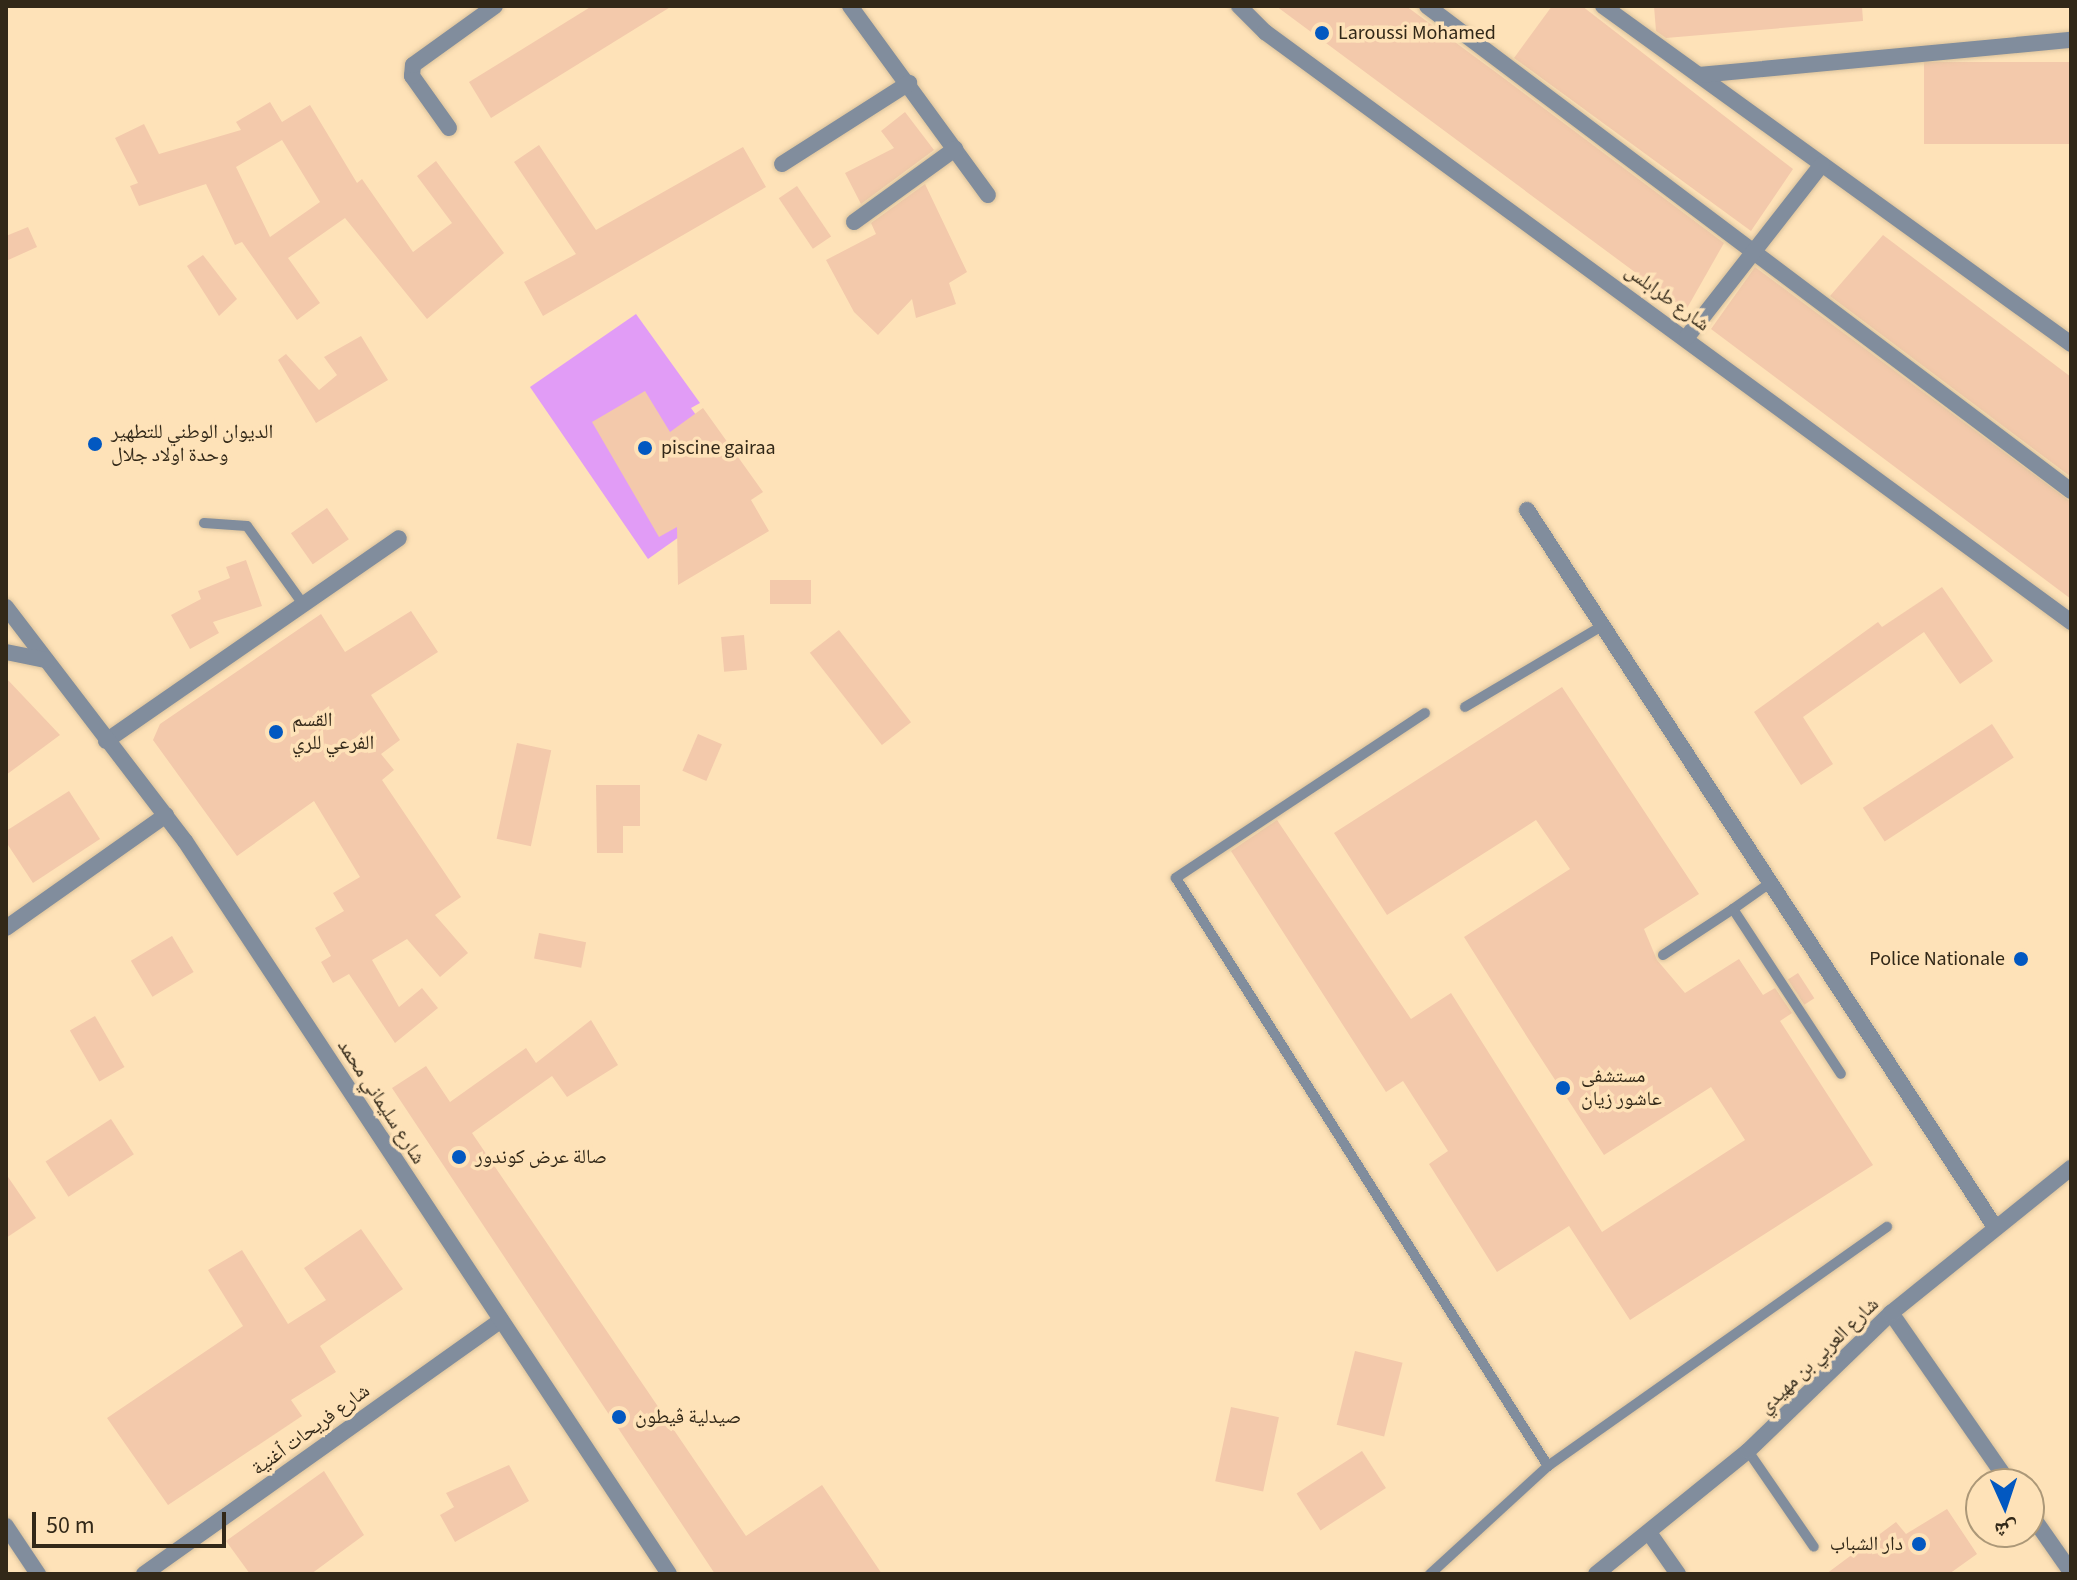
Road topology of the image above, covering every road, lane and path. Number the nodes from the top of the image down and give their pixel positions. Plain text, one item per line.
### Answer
1 (495, 6) edge
2 (850, 6) edge
3 (1239, 6) edge
4 (1427, 6) edge
5 (1603, 6) edge
6 (2071, 40) edge
7 (1699, 75) junction
8 (909, 83) junction
9 (449, 128) dead end
10 (955, 149) junction
11 (782, 164) dead end
12 (1822, 164) junction
13 (988, 195) dead end
14 (854, 222) dead end
15 (1754, 248) junction
16 (1687, 337) junction
17 (2071, 344) edge
18 (2071, 491) edge
19 (1527, 510) dead end
20 (204, 523) dead end
21 (399, 538) dead end
22 (303, 604) junction
23 (6, 607) edge
24 (2071, 622) edge
25 (1602, 626) junction
26 (6, 652) edge
27 (46, 660) junction
28 (1465, 707) dead end
29 (1425, 713) dead end
30 (106, 741) junction
31 (166, 815) junction
32 (1770, 883) junction
33 (1733, 909) junction
34 (6, 928) edge
35 (1663, 955) dead end
36 (1841, 1074) dead end
37 (2071, 1168) edge
38 (1887, 1227) dead end
39 (1995, 1227) junction
40 (1891, 1313) junction
41 (501, 1320) junction
42 (1748, 1451) junction
43 (1548, 1466) junction
44 (1999, 1468) edge
45 (6, 1526) edge
46 (1650, 1534) junction
47 (2045, 1535) edge
48 (1814, 1547) dead end
49 (2071, 1572) edge
50 (38, 1574) edge
51 (144, 1574) edge
52 (669, 1574) edge
53 (1430, 1574) edge
54 (1596, 1574) edge
55 (1678, 1574) edge

1 - 9 street
2 - 8 street
3 - 16 street, شارع طرابلس
4 - 15 street
5 - 7 street
6 - 7 street
7 - 12 street
8 - 10 street
8 - 11 street
10 - 13 street
10 - 14 street
12 - 15 street
12 - 17 street
15 - 16 street
15 - 18 street
16 - 24 street, شارع طرابلس
19 - 25 street
20 - 22 lane
21 - 22 street
22 - 30 street
23 - 27 street, شارع سليماني محمد
25 - 28 lane
25 - 32 street
26 - 27 street
27 - 30 street, شارع سليماني محمد
29 - 43 lane
30 - 31 street, شارع سليماني محمد
31 - 34 street
31 - 41 street, شارع سليماني محمد
32 - 33 lane
32 - 39 street
33 - 35 lane
33 - 36 lane
37 - 39 street, شارع العربي بن مهيدي
38 - 43 lane
39 - 40 street, شارع العربي بن مهيدي
40 - 42 street, شارع العربي بن مهيدي
40 - 44 street
41 - 51 street, شارع فريحات ٱغنية
41 - 52 street, شارع سليماني محمد
42 - 46 street, شارع العربي بن مهيدي
42 - 48 lane
43 - 53 lane
45 - 50 street
46 - 54 street, شارع العربي بن مهيدي
46 - 55 street
47 - 49 street

